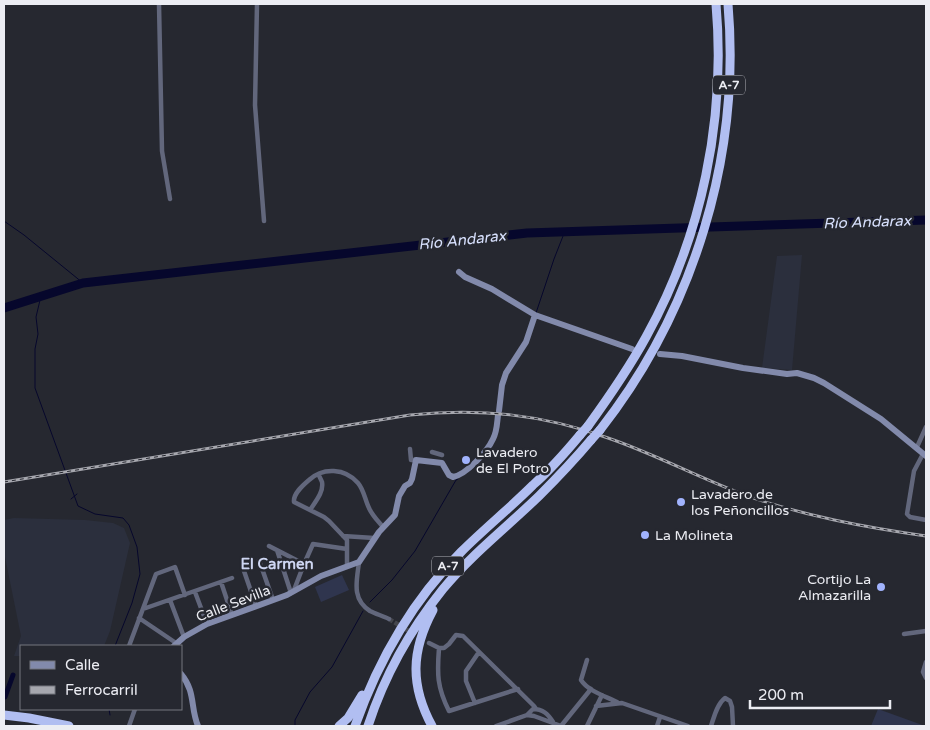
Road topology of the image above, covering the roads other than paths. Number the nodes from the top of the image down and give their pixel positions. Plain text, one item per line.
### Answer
1 (159, 4) edge
2 (257, 4) edge
3 (716, 4) edge
4 (728, 4) edge
5 (170, 199) dead end
6 (264, 222) dead end
7 (459, 272) dead end
8 (535, 315) junction
9 (632, 349) dead end
10 (660, 354) dead end
11 (926, 427) edge
12 (916, 447) junction
13 (410, 449) dead end
14 (432, 452) dead end
15 (925, 455) edge
16 (416, 460) junction
17 (437, 463) junction
18 (318, 474) junction
19 (310, 510) junction
20 (926, 520) edge
21 (383, 527) junction
22 (343, 536) junction
23 (374, 538) junction
24 (269, 546) dead end
25 (347, 549) junction
26 (277, 550) junction
27 (259, 560) dead end
28 (359, 562) junction
29 (304, 564) junction
30 (347, 566) junction
31 (244, 571) dead end
32 (232, 578) dead end
33 (221, 582) junction
34 (443, 590) junction
35 (195, 592) junction
36 (293, 592) junction
37 (185, 595) junction
38 (170, 600) junction
39 (273, 600) junction
40 (256, 606) junction
41 (143, 609) junction
42 (232, 615) junction
43 (140, 618) junction
44 (389, 619) tunnel mouth
45 (207, 624) junction
46 (926, 631) edge
47 (904, 634) dead end
48 (184, 637) junction
49 (428, 643) dead end
50 (128, 645) edge
51 (175, 645) edge
52 (438, 648) junction
53 (479, 652) junction
54 (587, 660) dead end
55 (926, 662) edge
56 (379, 667) junction
57 (182, 676) edge
58 (926, 678) edge
59 (591, 689) junction
60 (518, 690) junction
61 (602, 695) junction
62 (618, 702) junction
63 (475, 703) junction
64 (596, 706) junction
65 (536, 709) junction
66 (135, 710) edge
67 (4, 715) edge
68 (527, 715) junction
69 (660, 717) junction
70 (194, 718) junction
71 (553, 722) junction
72 (69, 726) edge
73 (129, 726) edge
74 (192, 726) edge
75 (198, 726) edge
76 (339, 726) edge
77 (356, 726) edge
78 (368, 726) edge
79 (432, 726) edge
80 (496, 726) edge
81 (561, 726) edge
82 (587, 726) edge
83 (657, 726) edge
84 (688, 726) edge
85 (711, 726) edge
86 (733, 726) edge

1 - 5 street
2 - 6 street
3 - 56 highway, A-7, bridge
4 - 34 highway, A-7, bridge
7 - 8 street
8 - 9 street
8 - 17 street
10 - 12 street
11 - 12 street
12 - 15 street
13 - 16 street
14 - 17 street
15 - 20 street
16 - 17 street
16 - 21 street
18 - 19 street
18 - 19 street
18 - 21 street
19 - 22 street
21 - 23 street
22 - 23 street
22 - 25 street
23 - 28 street
24 - 26 street
25 - 29 street
25 - 30 street
26 - 29 street
26 - 36 street
27 - 39 street
28 - 30 street, Calle Sevilla
28 - 44 street
29 - 36 street
30 - 36 street, Calle Sevilla
31 - 40 street
32 - 33 street
33 - 35 street
33 - 42 street
34 - 78 highway, A-7
34 - 79 highway
35 - 37 street
35 - 45 street
36 - 39 street, Calle Sevilla
37 - 38 street
37 - 41 street
38 - 41 street
38 - 48 street
39 - 40 street, Calle Sevilla
40 - 42 street, Calle Sevilla
41 - 43 street
42 - 45 street, Calle Sevilla
43 - 50 street
43 - 51 street
45 - 48 street, Calle Sevilla
46 - 47 street
48 - 51 street, Calle Sevilla
49 - 52 street
52 - 53 street
52 - 63 street
53 - 60 street
53 - 63 street
54 - 59 street
55 - 58 street
56 - 76 highway
56 - 77 highway, A-7
57 - 70 street
59 - 61 street
59 - 81 street
60 - 63 street
60 - 65 street
61 - 62 street
61 - 64 street
62 - 64 street
62 - 69 street
64 - 82 street
65 - 68 street
65 - 71 street
66 - 73 street
67 - 72 highway
68 - 71 street
68 - 80 street
69 - 83 street
69 - 84 street
70 - 74 street
70 - 75 street
71 - 81 street
85 - 86 street

